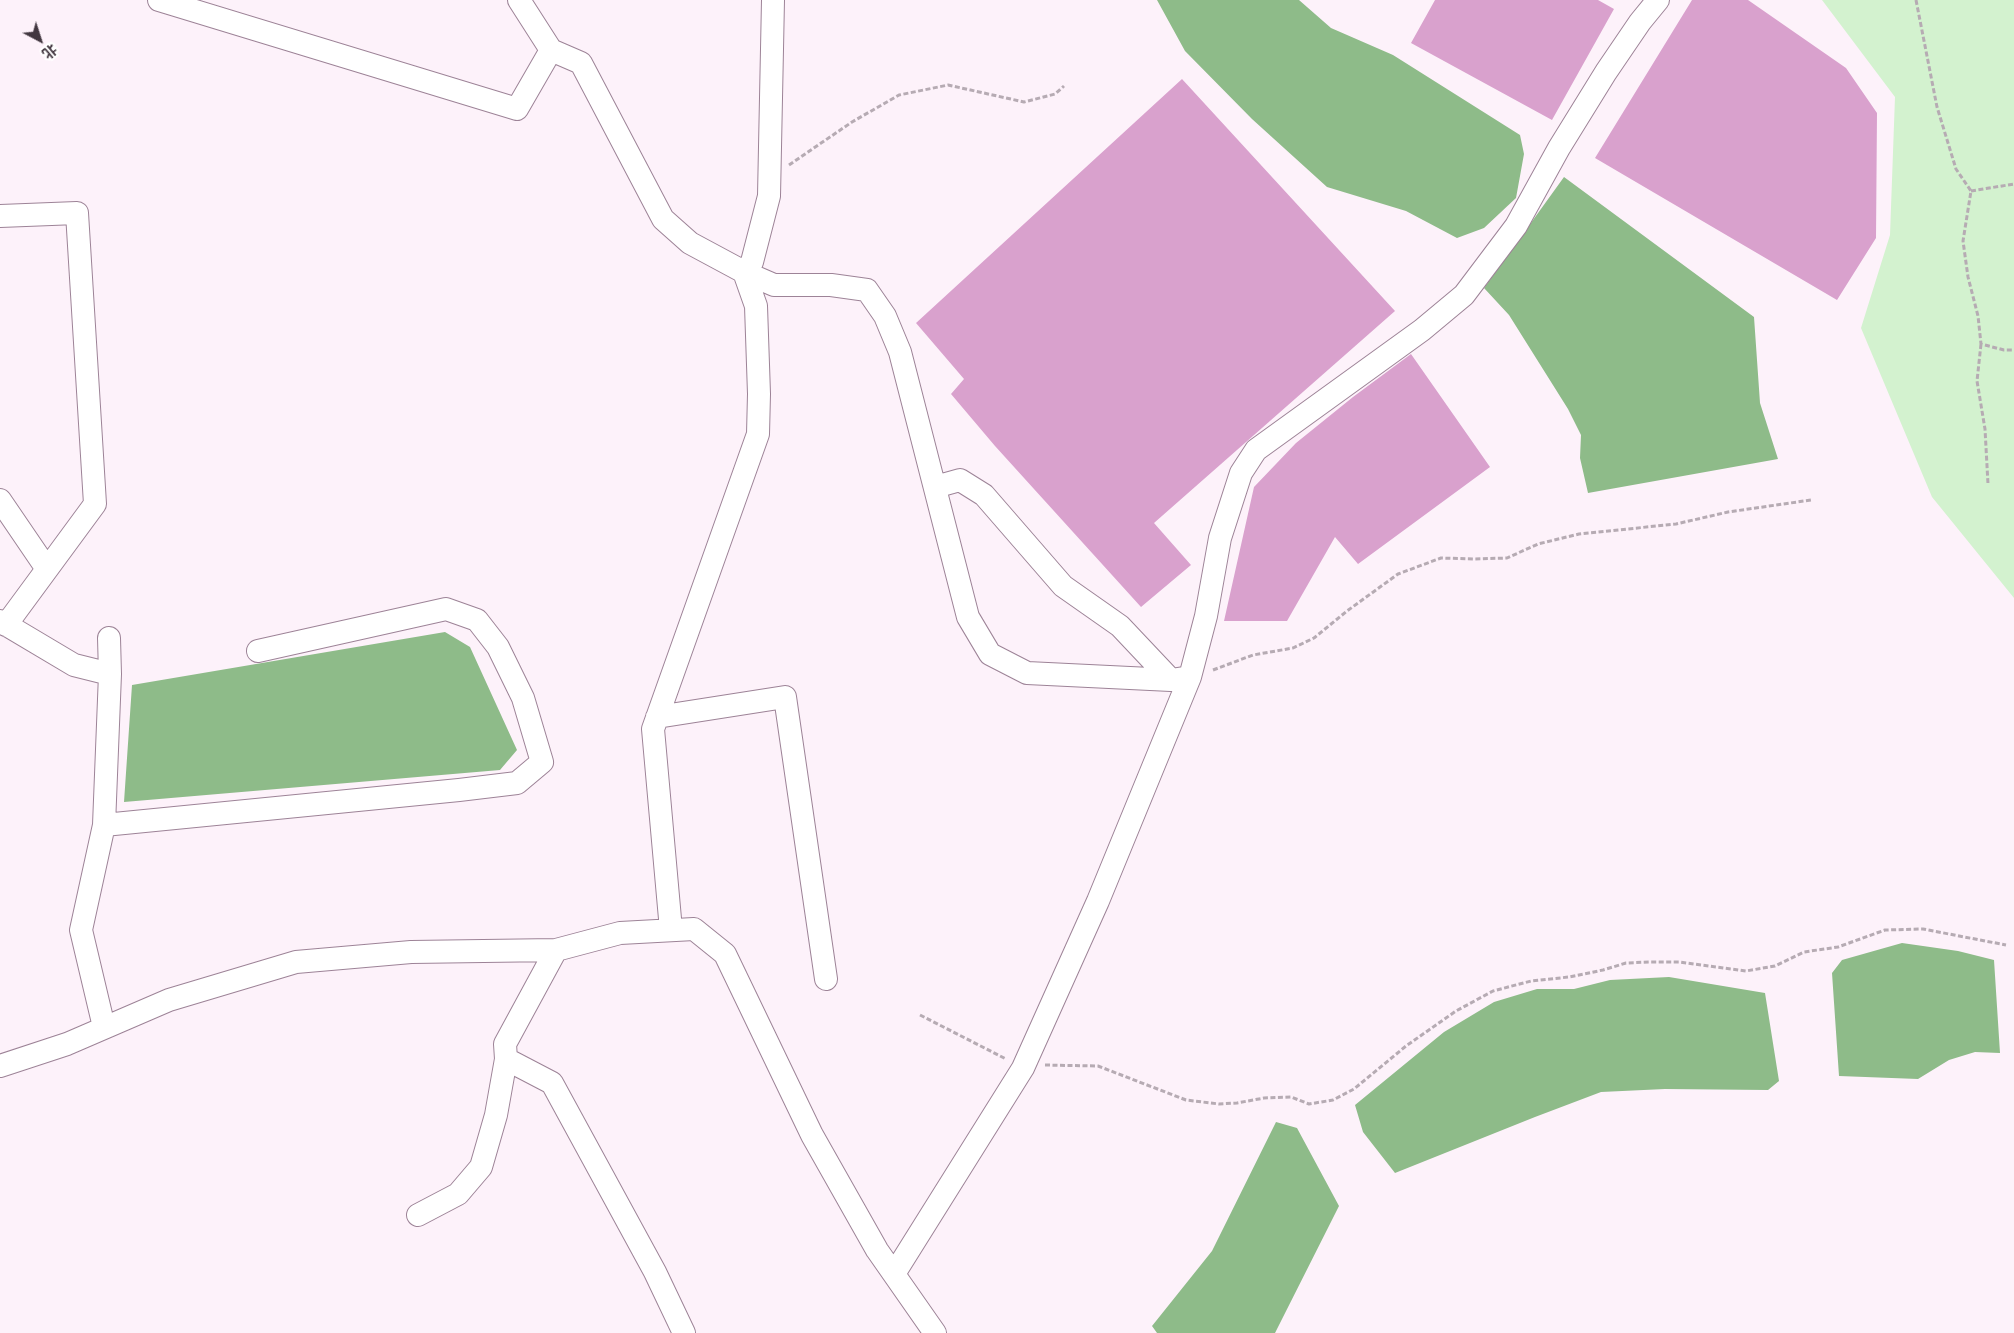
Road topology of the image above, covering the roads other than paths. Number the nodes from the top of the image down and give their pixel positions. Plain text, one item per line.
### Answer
1 (159, 0) edge
2 (519, 0) edge
3 (773, 0) edge
4 (1658, 0) edge
5 (551, 50) junction
6 (0, 216) edge
7 (744, 272) junction
8 (934, 487) junction
9 (0, 500) edge
10 (47, 569) junction
11 (3, 623) edge
12 (109, 638) dead end
13 (258, 651) dead end
14 (110, 674) junction
15 (1181, 678) junction
16 (657, 717) junction
17 (104, 824) junction
18 (671, 930) junction
19 (556, 950) junction
20 (826, 979) dead end
21 (104, 1028) junction
22 (506, 1059) junction
23 (0, 1066) edge
24 (418, 1215) dead end
25 (894, 1274) junction
26 (684, 1333) edge
27 (935, 1333) edge

1 - 5 street
2 - 5 street
3 - 7 street
4 - 15 street
5 - 7 street
6 - 10 street
7 - 8 street
7 - 16 street
8 - 15 street
8 - 15 street
9 - 10 street
10 - 11 street
11 - 14 street
12 - 14 street
13 - 17 street
14 - 17 street
15 - 25 street
16 - 18 street
16 - 20 street
17 - 21 street
18 - 19 street
18 - 25 street
19 - 21 street
19 - 22 street
21 - 23 street
22 - 24 street
22 - 26 street
25 - 27 street

